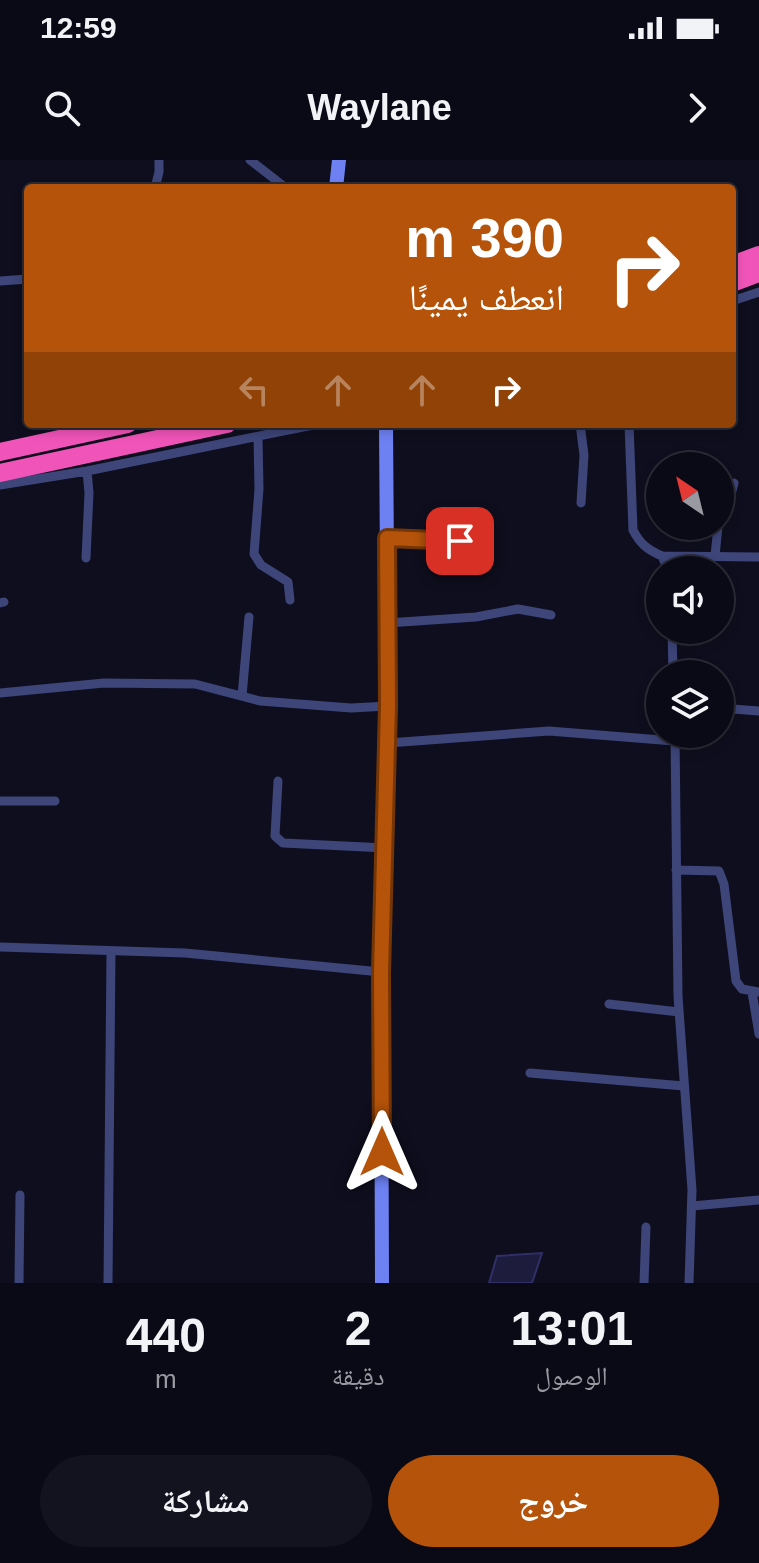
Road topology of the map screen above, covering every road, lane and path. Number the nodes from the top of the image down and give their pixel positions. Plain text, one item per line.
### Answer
1 (159, 160) edge
2 (250, 160) edge
3 (339, 160) edge
4 (156, 184) edge
5 (281, 184) edge
6 (336, 184) edge
7 (759, 255) edge
8 (736, 264) edge
9 (759, 273) edge
10 (24, 279) edge
11 (0, 281) edge
12 (736, 282) edge
13 (759, 292) edge
14 (736, 300) edge
15 (107, 428) edge
16 (208, 428) edge
17 (300, 428) edge
18 (386, 428) edge
19 (581, 428) edge
20 (629, 428) edge
21 (258, 437) junction
22 (0, 452) edge
23 (87, 471) junction
24 (0, 473) edge
25 (0, 485) edge
26 (581, 503) dead end
27 (387, 538) junction
28 (717, 540) edge
29 (460, 541) dead end
30 (662, 556) edge
31 (715, 556) edge
32 (734, 556) edge
33 (759, 557) edge
34 (86, 558) dead end
35 (290, 600) dead end
36 (551, 615) dead end
37 (249, 617) dead end
38 (387, 623) junction
39 (0, 693) edge
40 (242, 696) junction
41 (388, 706) junction
42 (734, 709) edge
43 (759, 711) edge
44 (646, 736) edge
45 (388, 743) junction
46 (674, 748) edge
47 (278, 781) dead end
48 (0, 801) edge
49 (55, 801) dead end
50 (386, 848) junction
51 (676, 870) junction
52 (0, 947) edge
53 (111, 951) junction
54 (381, 972) junction
55 (755, 992) edge
56 (609, 1004) dead end
57 (679, 1012) junction
58 (759, 1034) edge
59 (530, 1073) dead end
60 (684, 1086) junction
61 (20, 1195) dead end
62 (759, 1200) edge
63 (692, 1206) junction
64 (646, 1227) dead end
65 (19, 1283) edge
66 (108, 1283) edge
67 (382, 1283) edge
68 (644, 1283) edge
69 (689, 1283) edge

1 - 4 street
2 - 5 street
3 - 6 street
7 - 8 highway
9 - 12 highway
10 - 11 street
13 - 14 street
15 - 22 highway
16 - 24 highway
17 - 21 street
18 - 27 street
19 - 26 street
20 - 30 street
21 - 23 street
21 - 35 street
23 - 25 street
23 - 34 street
27 - 29 street
27 - 38 street
28 - 31 street
32 - 33 street
36 - 38 street
37 - 40 street
38 - 41 street
39 - 40 street
40 - 41 street
41 - 45 street
42 - 43 street
44 - 45 street
45 - 50 street
46 - 51 street
47 - 50 street
48 - 49 street
50 - 54 street
51 - 55 street
51 - 57 street
52 - 53 street
53 - 54 street
53 - 66 street
54 - 67 street
55 - 58 street
56 - 57 street
57 - 60 street
59 - 60 street
60 - 63 street
61 - 65 street
62 - 63 street
63 - 69 street
64 - 68 street

